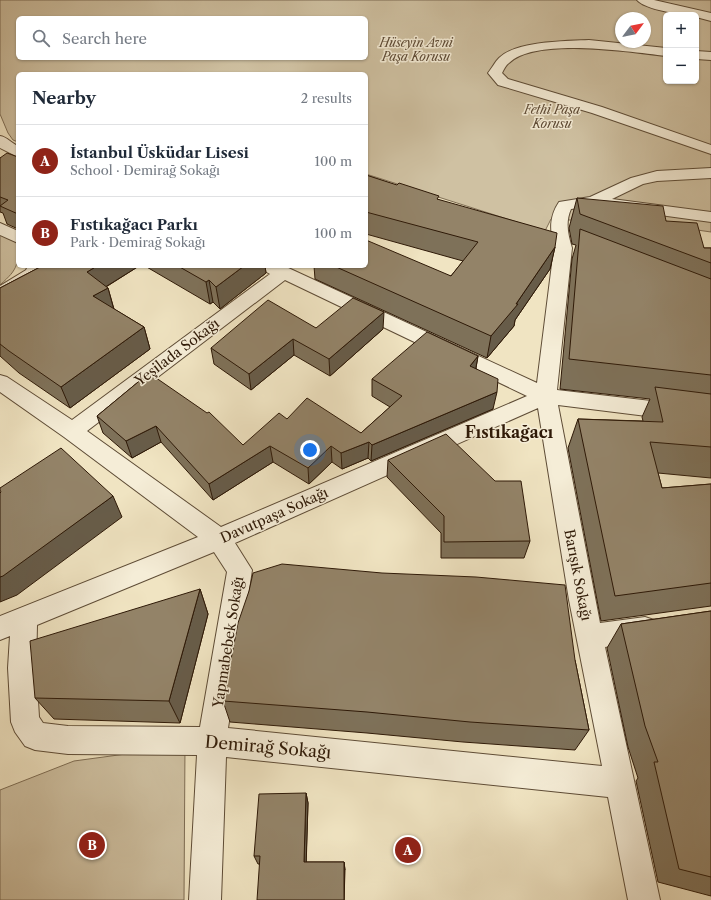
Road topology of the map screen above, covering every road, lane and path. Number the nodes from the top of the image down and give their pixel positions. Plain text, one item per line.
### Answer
1 (643, 0) edge
2 (711, 17) edge
3 (663, 52) edge
4 (699, 55) edge
5 (711, 56) edge
6 (0, 140) edge
7 (711, 150) edge
8 (16, 151) edge
9 (711, 173) edge
10 (594, 201) junction
11 (711, 217) edge
12 (0, 228) edge
13 (16, 237) edge
14 (545, 240) edge
15 (571, 251) junction
16 (36, 268) edge
17 (276, 269) edge
18 (0, 294) edge
19 (0, 382) edge
20 (546, 396) junction
21 (711, 416) edge
22 (72, 431) junction
23 (219, 539) junction
24 (12, 624) edge
25 (666, 626) edge
26 (590, 637) junction
27 (212, 741) junction
28 (620, 783) junction
29 (205, 900) edge
30 (644, 900) edge

1 - 2 street
3 - 7 street
4 - 5 street
6 - 8 street
9 - 10 street
10 - 11 street
10 - 15 street
12 - 13 street
14 - 15 street
15 - 20 street, Barışık Sokağı
16 - 18 street
17 - 20 street
17 - 22 street, Yeşilada Sokağı
19 - 22 street, Yapmabebek Sokağı
20 - 21 street
20 - 23 street, Davutpaşa Sokağı
20 - 26 street, Barışık Sokağı
22 - 23 street, Yapmabebek Sokağı
23 - 24 street, Davutpaşa Sokağı
23 - 27 street, Yapmabebek Sokağı
24 - 27 street, Demirağ Sokağı
25 - 26 street
26 - 28 street, Barışık Sokağı
27 - 28 street, Demirağ Sokağı
27 - 29 street, Yapmabebek Sokağı
28 - 30 street, Barışık Sokağı

